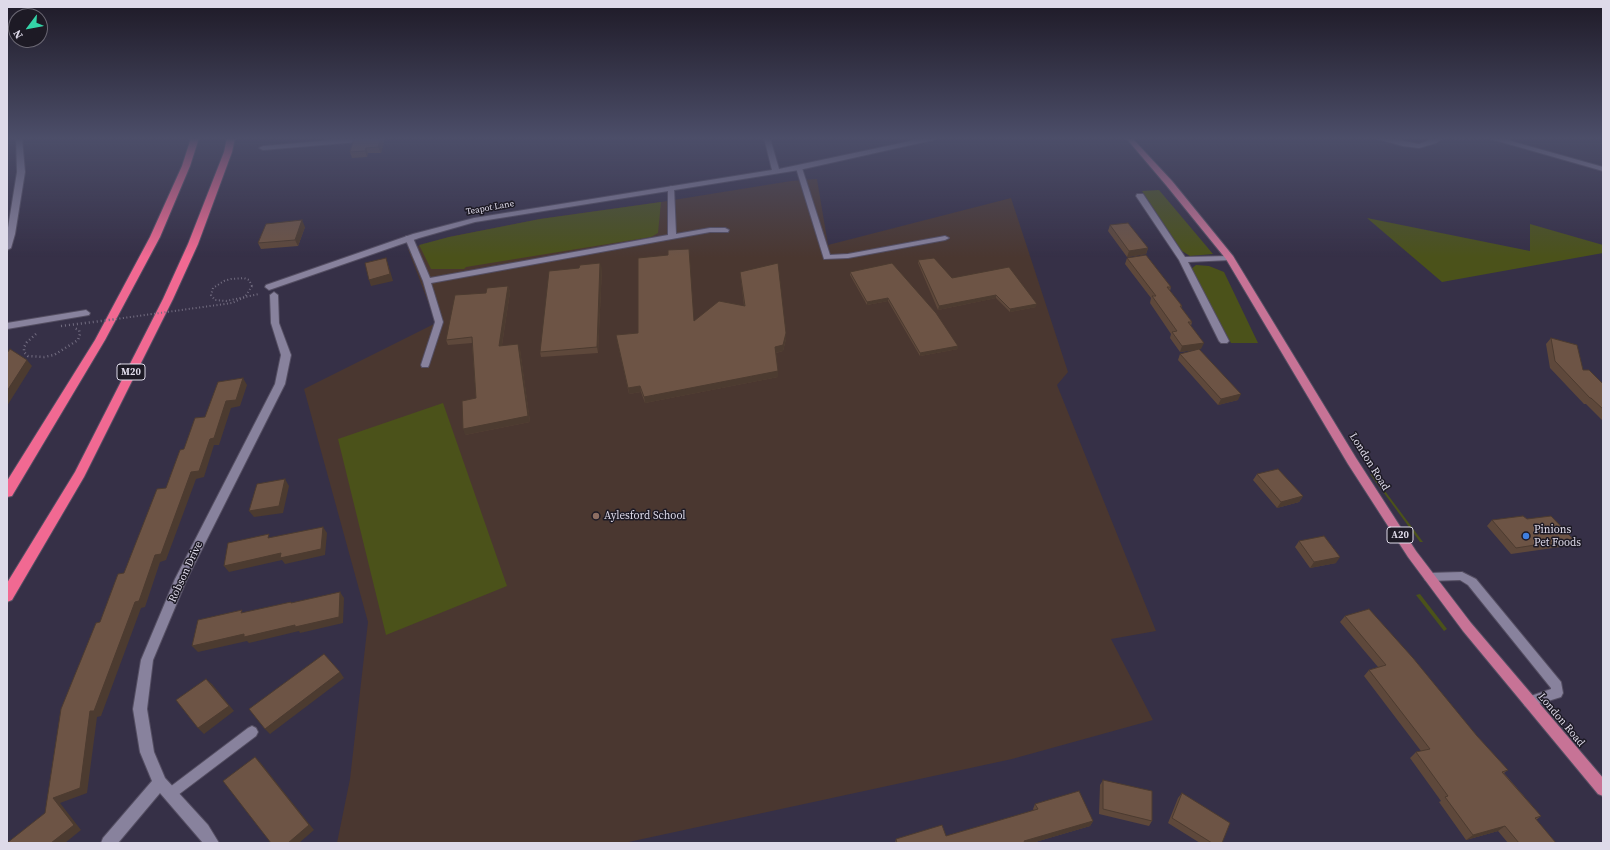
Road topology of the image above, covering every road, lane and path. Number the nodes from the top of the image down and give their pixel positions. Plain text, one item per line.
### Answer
1 (20, 178) edge
2 (181, 178) edge
3 (218, 178) edge
4 (735, 178) edge
5 (802, 178) edge
6 (1164, 178) edge
7 (671, 188) junction
8 (1140, 196) dead end
9 (725, 230) dead end
10 (672, 237) junction
11 (409, 238) junction
12 (945, 238) dead end
13 (7, 248) edge
14 (1230, 258) junction
15 (1183, 260) junction
16 (427, 281) junction
17 (272, 291) junction
18 (86, 313) dead end
19 (7, 326) edge
20 (56, 327) dead end
21 (64, 329) dead end
22 (38, 334) dead end
23 (1224, 341) dead end
24 (425, 365) dead end
25 (7, 492) edge
26 (1429, 577) junction
27 (7, 596) edge
28 (1529, 702) junction
29 (252, 732) dead end
30 (165, 789) junction
31 (1603, 789) edge
32 (108, 843) edge
33 (212, 843) edge

1 - 13 street
2 - 25 highway
3 - 27 highway, M20
4 - 7 street, Teapot Lane
5 - 12 lane
6 - 14 main road, London Road / A20
7 - 10 lane
7 - 11 street, Teapot Lane
8 - 15 street
9 - 10 lane
10 - 16 lane
11 - 16 lane
11 - 17 street, Teapot Lane
14 - 15 street
14 - 26 main road, London Road / A20
15 - 23 street
16 - 24 lane
17 - 20 path, bridge
17 - 30 street, Robson Drive
18 - 19 street
21 - 22 path
26 - 28 main road, London Road / A20
26 - 28 lane
28 - 31 main road, London Road / A20
29 - 30 lane
30 - 32 street
30 - 33 street, Robson Drive

